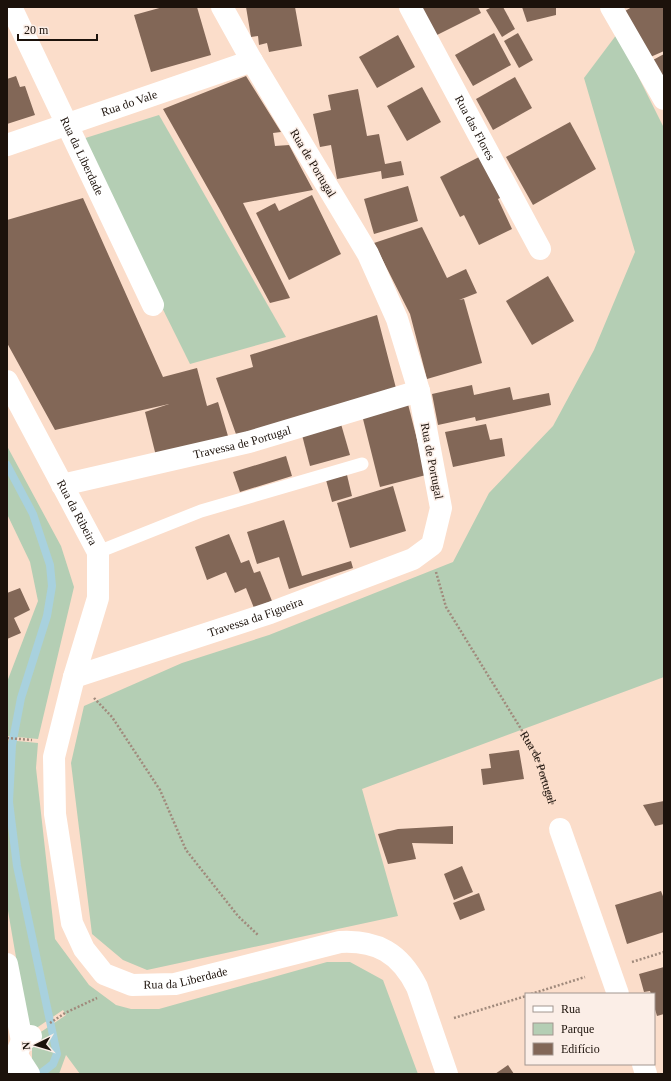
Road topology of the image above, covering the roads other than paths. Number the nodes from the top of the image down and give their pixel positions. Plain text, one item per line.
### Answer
1 (11, 7) edge
2 (222, 7) edge
3 (410, 7) edge
4 (611, 7) edge
5 (252, 61) junction
6 (664, 99) edge
7 (67, 125) junction
8 (7, 145) edge
9 (540, 249) dead end
10 (153, 304) dead end
11 (7, 381) edge
12 (419, 392) junction
13 (362, 464) dead end
14 (62, 486) junction
15 (432, 545) joint
16 (98, 552) junction
17 (74, 677) junction
18 (560, 829) road end
19 (7, 964) edge
20 (618, 993) edge
21 (22, 1057) edge
22 (447, 1074) edge

1 - 7 street, Rua da Liberdade
2 - 5 street, Rua de Portugal
3 - 9 street, Rua das Flores
4 - 6 street
5 - 7 street, Rua do Vale
5 - 12 street, Rua de Portugal
7 - 8 street, Rua do Vale
7 - 10 street, Rua da Liberdade
11 - 14 street, Rua da Ribeira
12 - 14 street, Travessa de Portugal
12 - 15 street, Rua de Portugal
13 - 16 lane
14 - 16 street, Rua da Ribeira
15 - 17 street, Travessa da Figueira
16 - 17 street, Rua da Ribeira
17 - 22 street, Rua da Liberdade
18 - 20 street
19 - 21 street

